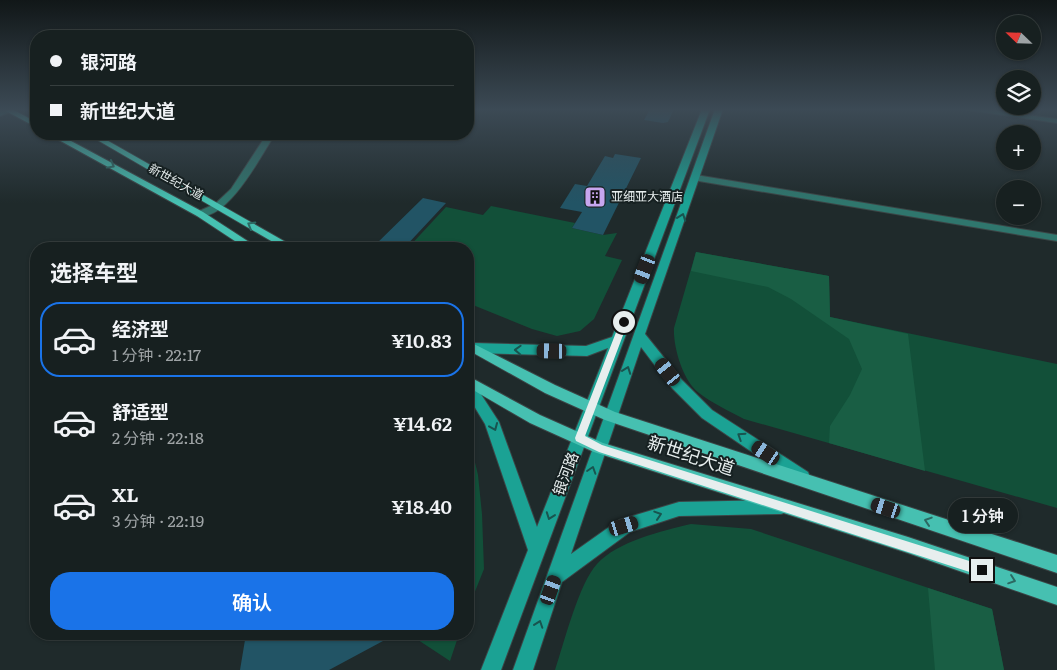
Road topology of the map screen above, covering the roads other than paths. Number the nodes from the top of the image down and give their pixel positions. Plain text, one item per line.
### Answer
1 (64, 140) edge
2 (102, 140) edge
3 (268, 140) edge
4 (694, 140) edge
5 (709, 140) edge
6 (696, 178) junction
7 (218, 206) junction
8 (200, 214) junction
9 (1057, 238) edge
10 (244, 242) edge
11 (281, 242) edge
12 (639, 335) junction
13 (617, 340) junction
14 (474, 347) edge
15 (474, 349) edge
16 (474, 384) edge
17 (474, 395) edge
18 (591, 408) junction
19 (610, 416) junction
20 (580, 438) junction
21 (599, 448) junction
22 (811, 483) junction
23 (786, 507) junction
24 (537, 552) junction
25 (1057, 564) edge
26 (557, 575) junction
27 (1057, 596) edge
28 (491, 670) edge
29 (523, 670) edge

1 -> 8 main road, 新世纪大道
2 - 7 main road, 新世纪大道
3 - 7 street
4 - 13 main road, 银河路
5 - 6 main road, 银河路
6 - 9 street
12 -> 6 main road, 银河路
7 - 8 street
11 -> 7 main road, 新世纪大道
8 - 10 main road, 新世纪大道
19 -> 12 main road, 银河路
22 -> 12 main road
13 -> 14 main road
13 - 18 main road, 银河路
15 - 18 main road
16 - 20 main road
17 -> 24 main road
18 - 19 main road, 新世纪大道
18 - 20 main road, 银河路
19 - 21 main road, 银河路
19 - 22 main road, 新世纪大道
20 - 21 main road, 新世纪大道
20 -> 24 main road, 银河路
21 - 23 main road, 新世纪大道
26 -> 21 main road, 银河路
25 -> 22 main road, 新世纪大道
26 -> 23 main road
23 -> 27 main road, 新世纪大道
24 - 28 main road, 银河路
29 -> 26 main road, 银河路

